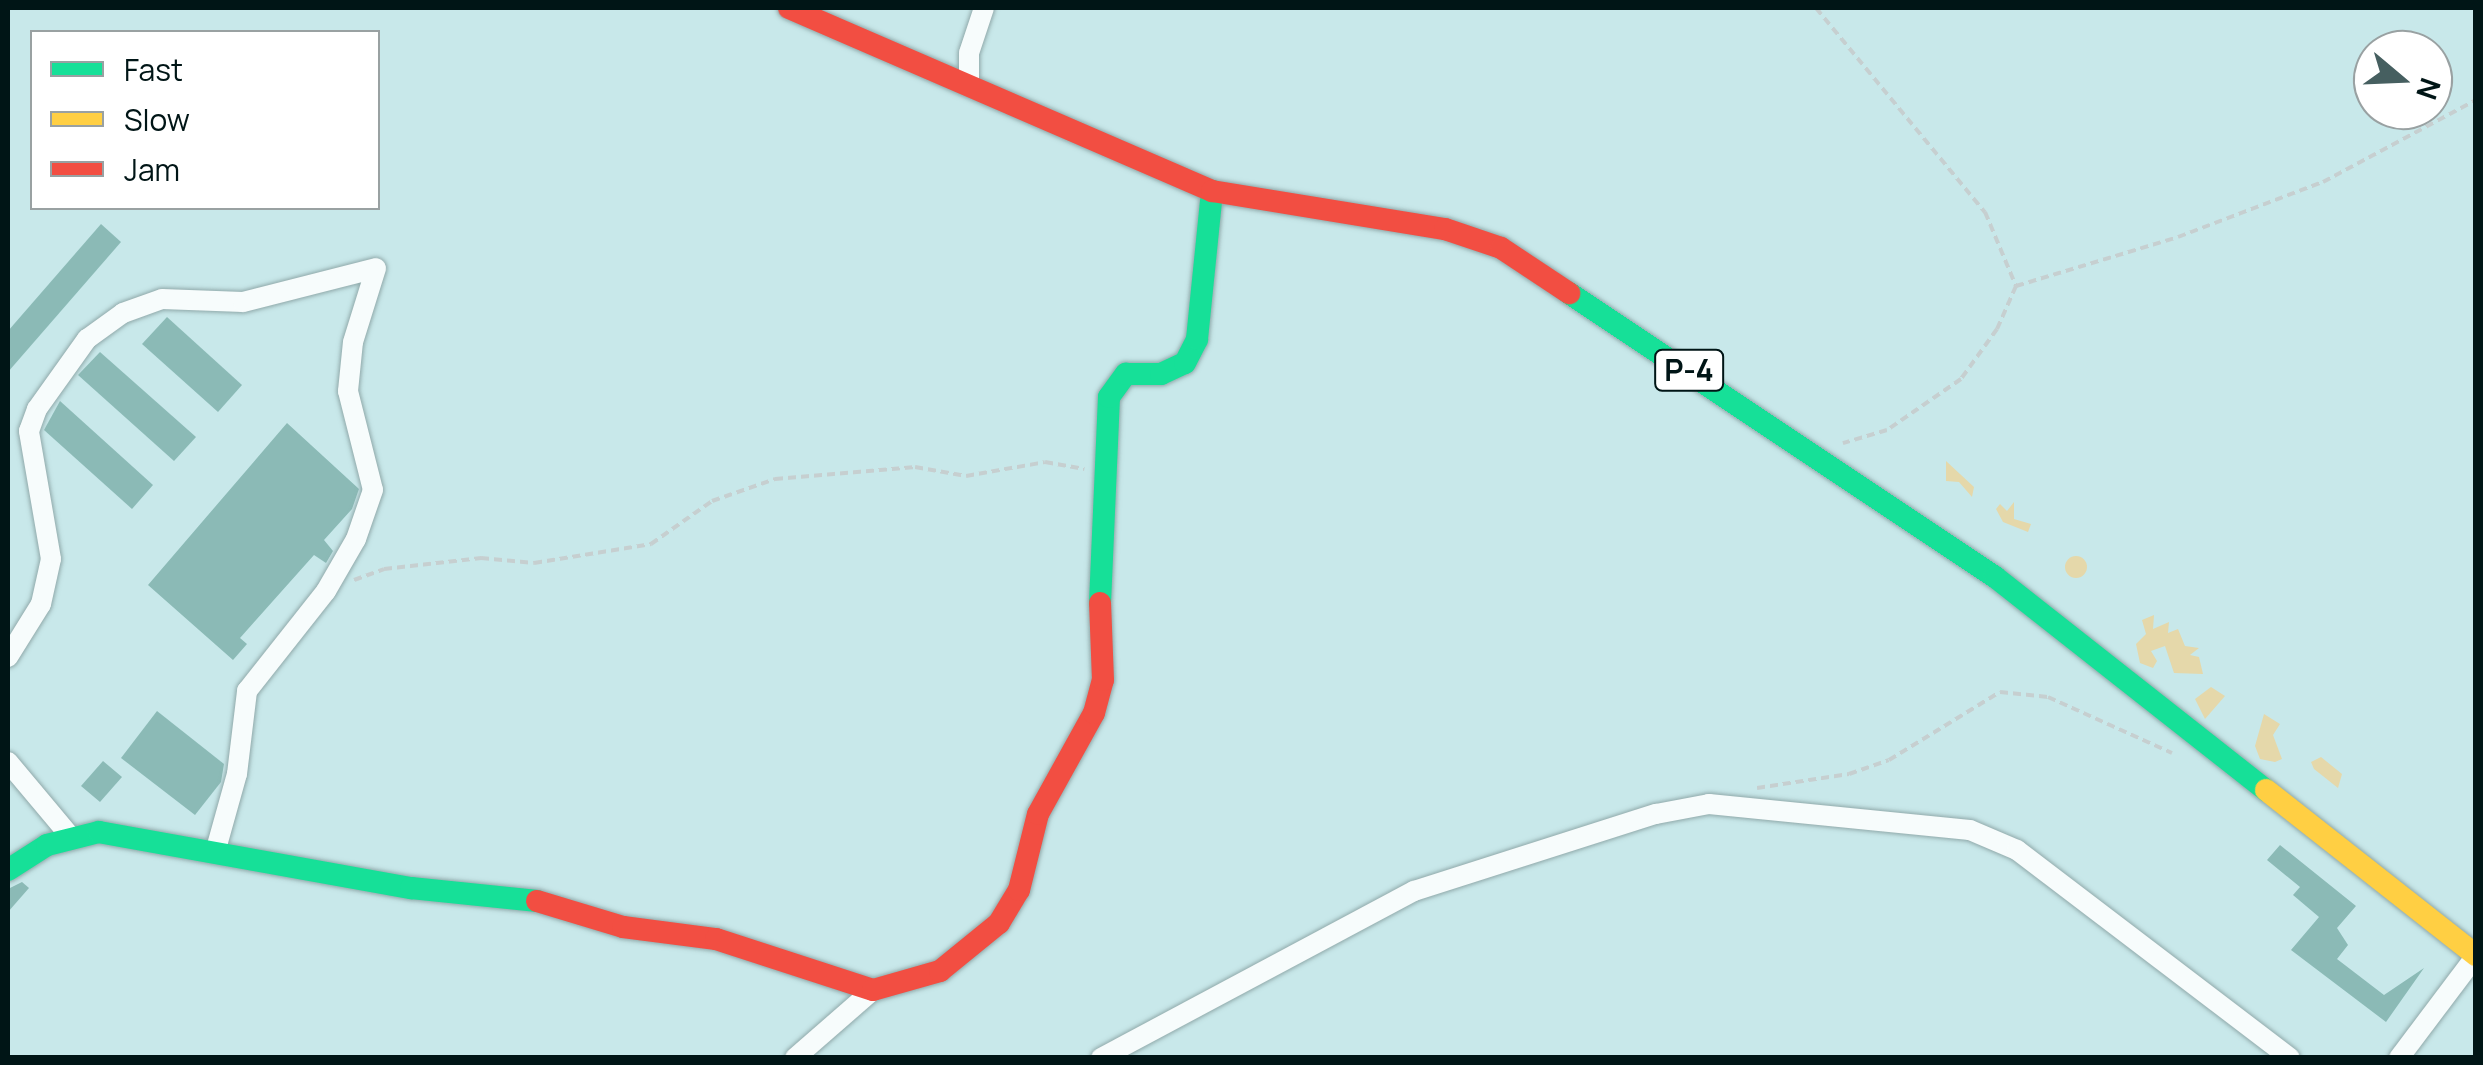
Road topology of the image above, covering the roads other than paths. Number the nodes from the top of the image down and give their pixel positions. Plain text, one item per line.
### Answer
1 (789, 8) edge
2 (984, 8) edge
3 (969, 82) junction
4 (1212, 191) junction
5 (8, 657) edge
6 (8, 762) edge
7 (71, 837) junction
8 (216, 849) junction
9 (8, 870) edge
10 (2476, 955) edge
11 (873, 990) junction
12 (795, 1058) edge
13 (1101, 1058) edge
14 (2290, 1058) edge
15 (2398, 1058) edge

1 - 3 main road, P-4
2 - 3 street
3 - 4 main road, P-4
4 - 10 main road, P-4
4 - 11 main road
5 - 8 street
6 - 7 street
7 - 8 main road
7 - 9 main road
8 - 11 main road
10 - 15 street
11 - 12 street
13 - 14 street

